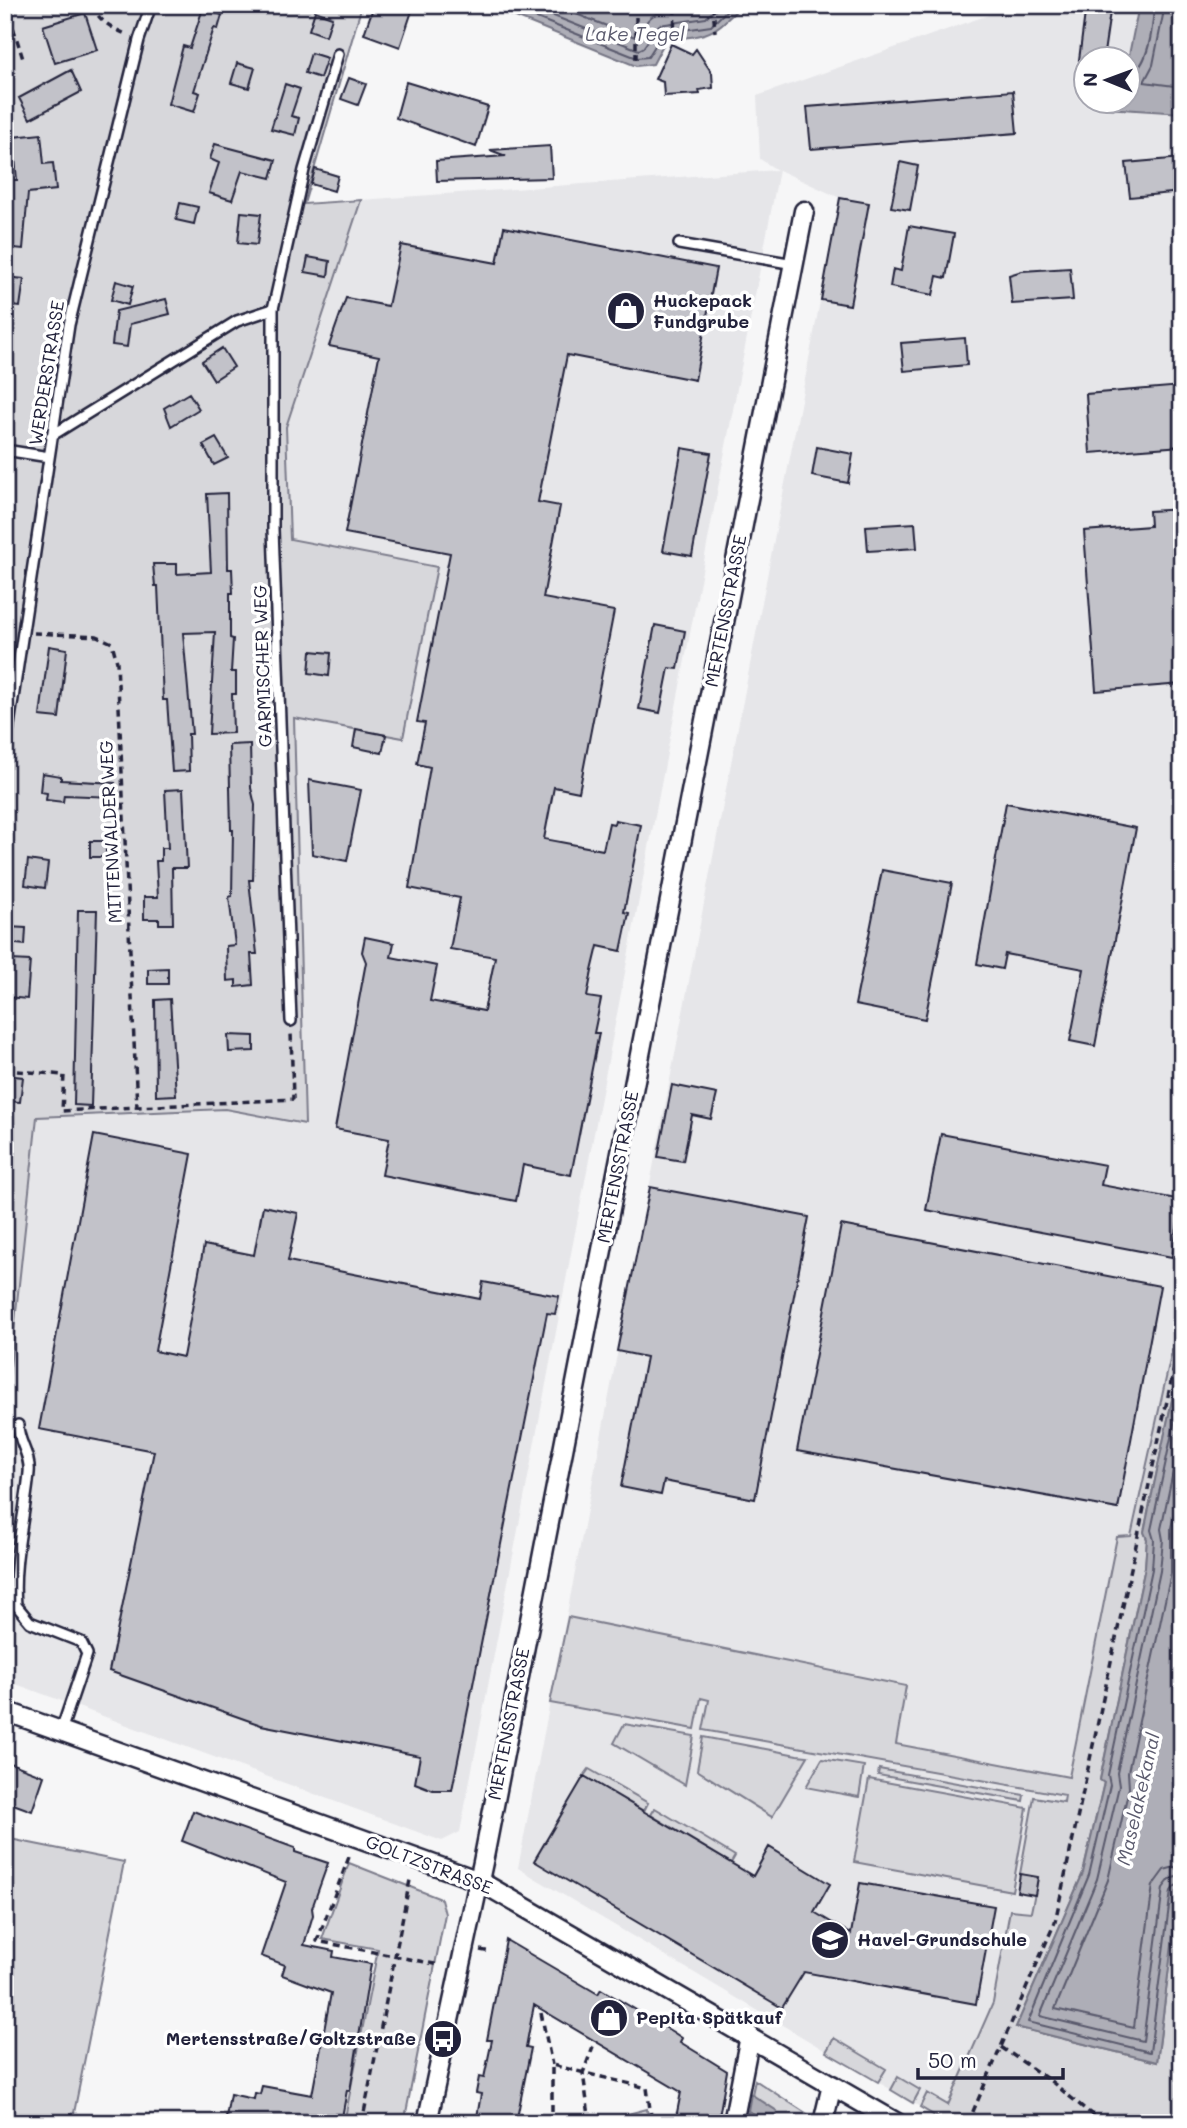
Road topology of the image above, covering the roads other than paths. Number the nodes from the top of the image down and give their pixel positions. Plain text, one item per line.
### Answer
1 (151, 5) edge
2 (338, 54) dead end
3 (804, 211) dead end
4 (679, 244) dead end
5 (794, 264) junction
6 (273, 309) junction
7 (51, 436) junction
8 (5, 450) edge
9 (49, 457) junction
10 (5, 752) edge
11 (291, 1021) road end
12 (18, 1425) dead end
13 (5, 1711) edge
14 (61, 1731) junction
15 (479, 1881) junction
16 (750, 2036) junction
17 (832, 2085) junction
18 (426, 2123) edge
19 (733, 2123) edge
20 (823, 2123) edge
21 (897, 2123) edge

1 - 7 lane, WERDERSTRASSE
2 - 6 lane, GARMISCHER WEG
3 - 5 street, MERTENSSTRASSE
4 - 5 lane
5 - 15 street, MERTENSSTRASSE
6 - 7 lane
6 - 11 lane, GARMISCHER WEG
7 - 9 lane, WERDERSTRASSE
8 - 9 lane
9 - 10 lane, WERDERSTRASSE
12 - 14 lane
13 - 14 street, GOLTZSTRASSE
14 - 15 street, GOLTZSTRASSE
15 - 16 street, GOLTZSTRASSE
15 - 18 street, MERTENSSTRASSE
16 - 17 street, GOLTZSTRASSE
16 - 19 street
17 - 20 street
17 - 21 street, GOLTZSTRASSE

